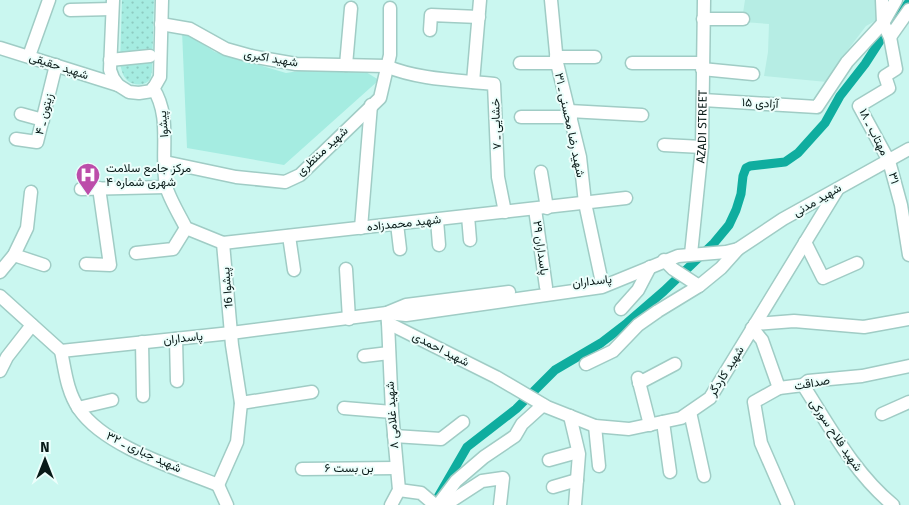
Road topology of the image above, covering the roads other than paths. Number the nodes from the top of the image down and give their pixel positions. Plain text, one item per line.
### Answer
1 (49, 0) edge
2 (162, 0) edge
3 (480, 0) edge
4 (551, 0) edge
5 (704, 0) edge
6 (882, 0) edge
7 (896, 0) edge
8 (112, 5) edge
9 (351, 8) dead end
10 (390, 8) dead end
11 (70, 10) dead end
12 (909, 10) edge
13 (479, 17) junction
14 (703, 19) junction
15 (743, 19) dead end
16 (883, 23) junction
17 (161, 24) junction
18 (430, 30) dead end
19 (890, 37) junction
20 (0, 48) edge
21 (29, 56) junction
22 (150, 56) dead end
23 (595, 57) dead end
24 (110, 60) junction
25 (557, 60) junction
26 (520, 63) dead end
27 (632, 63) dead end
28 (56, 65) junction
29 (346, 65) junction
30 (386, 66) junction
31 (703, 66) junction
32 (753, 74) dead end
33 (473, 82) junction
34 (118, 85) junction
35 (153, 88) junction
36 (703, 100) junction
37 (371, 105) junction
38 (21, 114) dead end
39 (570, 114) junction
40 (642, 115) dead end
41 (521, 117) dead end
42 (43, 120) junction
43 (16, 140) dead end
44 (664, 146) dead end
45 (702, 147) junction
46 (909, 149) edge
47 (889, 161) junction
48 (165, 162) junction
49 (541, 172) dead end
50 (166, 187) junction
51 (99, 188) junction
52 (838, 188) junction
53 (81, 189) dead end
54 (31, 192) dead end
55 (626, 198) dead end
56 (585, 203) junction
57 (541, 208) junction
58 (504, 212) junction
59 (468, 216) junction
60 (437, 220) junction
61 (397, 224) junction
62 (186, 228) junction
63 (361, 228) junction
64 (289, 236) junction
65 (907, 236) edge
66 (470, 240) dead end
67 (805, 242) junction
68 (223, 244) junction
69 (439, 245) dead end
70 (400, 249) dead end
71 (732, 250) junction
72 (136, 253) dead end
73 (694, 254) junction
74 (14, 255) junction
75 (909, 255) edge
76 (857, 263) dead end
77 (86, 264) dead end
78 (669, 264) junction
79 (44, 266) dead end
80 (650, 267) junction
81 (346, 269) dead end
82 (294, 270) dead end
83 (0, 272) edge
84 (601, 278) junction
85 (620, 278) junction
86 (694, 283) junction
87 (546, 287) junction
88 (0, 296) edge
89 (621, 309) dead end
90 (348, 318) junction
91 (387, 318) junction
92 (909, 319) edge
93 (32, 325) junction
94 (753, 326) junction
95 (231, 333) junction
96 (176, 339) junction
97 (142, 342) junction
98 (62, 351) junction
99 (389, 353) junction
100 (364, 356) dead end
101 (586, 364) dead end
102 (675, 364) dead end
103 (909, 366) edge
104 (0, 371) edge
105 (177, 380) dead end
106 (803, 385) junction
107 (779, 388) junction
108 (312, 392) dead end
109 (143, 396) dead end
110 (112, 400) dead end
111 (909, 402) edge
112 (241, 403) junction
113 (540, 403) junction
114 (78, 408) junction
115 (344, 408) dead end
116 (392, 412) junction
117 (690, 412) junction
118 (882, 414) dead end
119 (570, 416) junction
120 (463, 422) dead end
121 (663, 422) junction
122 (650, 424) junction
123 (595, 426) junction
124 (394, 436) junction
125 (578, 452) junction
126 (549, 460) dead end
127 (599, 466) dead end
128 (302, 468) dead end
129 (396, 468) junction
130 (670, 472) dead end
131 (704, 476) dead end
132 (577, 480) junction
133 (218, 485) junction
134 (553, 487) dead end
135 (399, 490) junction
136 (227, 505) edge
137 (392, 505) edge
138 (437, 505) edge
139 (445, 505) edge
140 (500, 505) edge
141 (575, 505) edge
142 (788, 505) edge
143 (893, 505) edge

1 - 21 street
2 - 17 street
3 - 13 street
4 - 25 street, شهید رضا محسنی ـ ۳۱
5 - 14 street, AZADI STREET
6 - 16 street
7 - 16 street
8 - 11 street
8 - 24 street
9 - 29 street
10 - 30 street, شهید منتظری
12 - 19 street
13 - 18 street
13 - 33 street
14 - 15 street
14 - 31 street, AZADI STREET
16 - 19 street
16 - 36 street, آزادی ۱۵
17 - 29 street, شهید اکبری
17 - 35 street
19 - 47 street, مهتاب ـ ۱۸
20 - 21 street, شهید حقیقی
21 - 28 street, شهید حقیقی
22 - 24 street
23 - 25 street
24 - 34 street
25 - 26 street
25 - 39 street, شهید رضا محسنی ـ ۳۱
27 - 31 street
28 - 34 street, شهید حقیقی
28 - 42 street, زیتون ـ ۴
29 - 30 street, شهید اکبری
30 - 33 street, خشایی ـ ۷
30 - 37 street, شهید منتظری
31 - 32 street
31 - 36 street, AZADI STREET
33 - 58 street, خشایی ـ ۷
34 - 35 street, شهید حقیقی
35 - 48 street, پیشوا
36 - 45 street, AZADI STREET
37 - 48 street, شهید منتظری
37 - 63 street
38 - 42 street
39 - 40 street
39 - 41 street
39 - 56 street, شهید رضا محسنی ـ ۳۱
42 - 43 street, زیتون ـ ۴
44 - 45 street
45 - 73 street, AZADI STREET
46 - 47 street, شهید مدنی
47 - 52 street, شهید مدنی
47 - 65 street, ۳۱
48 - 50 street, پیشوا
49 - 57 street, پاسداران ۲۹
50 - 51 street
50 - 62 street
51 - 53 street
51 - 77 street
52 - 67 street, شهید کاردگر
52 - 71 street, شهید مدنی
54 - 74 street
55 - 56 street, شهید محمدزاده
56 - 57 street, شهید محمدزاده
56 - 84 street, شهید رضا محسنی ـ ۳۱
57 - 58 street, شهید محمدزاده
57 - 87 street, پاسداران ۲۹
58 - 59 street, شهید محمدزاده
59 - 60 street, شهید محمدزاده
59 - 66 street
60 - 61 street, شهید محمدزاده
60 - 69 street
61 - 63 street, شهید محمدزاده
61 - 70 street
62 - 68 street
62 - 72 street
63 - 64 street, شهید محمدزاده
64 - 68 street, شهید محمدزاده
64 - 82 street
65 - 75 street, ۳۱
67 - 76 street
67 - 94 street, شهید کاردگر
68 - 95 street, پیشوا 16
71 - 73 street, پاسداران
71 - 86 street, شهید مدنی
73 - 78 street, پاسداران
74 - 79 street
74 - 83 street
78 - 80 street, پاسداران
78 - 86 street
80 - 85 street, پاسداران
80 - 89 street
81 - 90 street
84 - 85 street, پاسداران
84 - 87 street, پاسداران
85 - 91 street, پاسداران
86 - 101 street, شهید مدنی
87 - 91 street, پاسداران
88 - 93 street
90 - 91 street, پاسداران
90 - 95 street, پاسداران
91 - 99 street, ۸ شهید غلامی
91 - 113 street, شهید احمدی
92 - 94 street
93 - 98 street
93 - 104 street
94 - 107 street, صداقت
94 - 117 street, شهید کاردگر
95 - 96 street, پاسداران
95 - 112 street, پیشوا 16
96 - 97 street, پاسداران
96 - 105 street
97 - 98 street, پاسداران
97 - 109 street
98 - 114 street, شهید جباری ـ ۳۲
99 - 100 street
99 - 116 street, ۸ شهید غلامی
102 - 122 street
103 - 106 street, صداقت
106 - 107 street, صداقت
106 - 143 street, شهید فلاح سورکی
107 - 142 street
108 - 112 street
110 - 114 street
111 - 118 street
112 - 133 street, پیشوا 16
113 - 119 street, شهید کاردگر
113 - 138 street
114 - 133 street, شهید جباری ـ ۳۲
115 - 116 street
116 - 124 street, ۸ شهید غلامی
117 - 121 street, شهید کاردگر
117 - 131 street
119 - 123 street, شهید کاردگر
119 - 125 street
120 - 124 street
121 - 122 street, شهید کاردگر
121 - 130 street
122 - 123 street, شهید کاردگر
123 - 127 street
124 - 129 street, ۸ شهید غلامی
125 - 126 street
125 - 132 street
128 - 129 street, بن بست ۶
129 - 135 street, ۸ شهید غلامی
132 - 134 street
132 - 141 street
133 - 136 street
135 - 137 street
135 - 138 street
139 - 140 street

